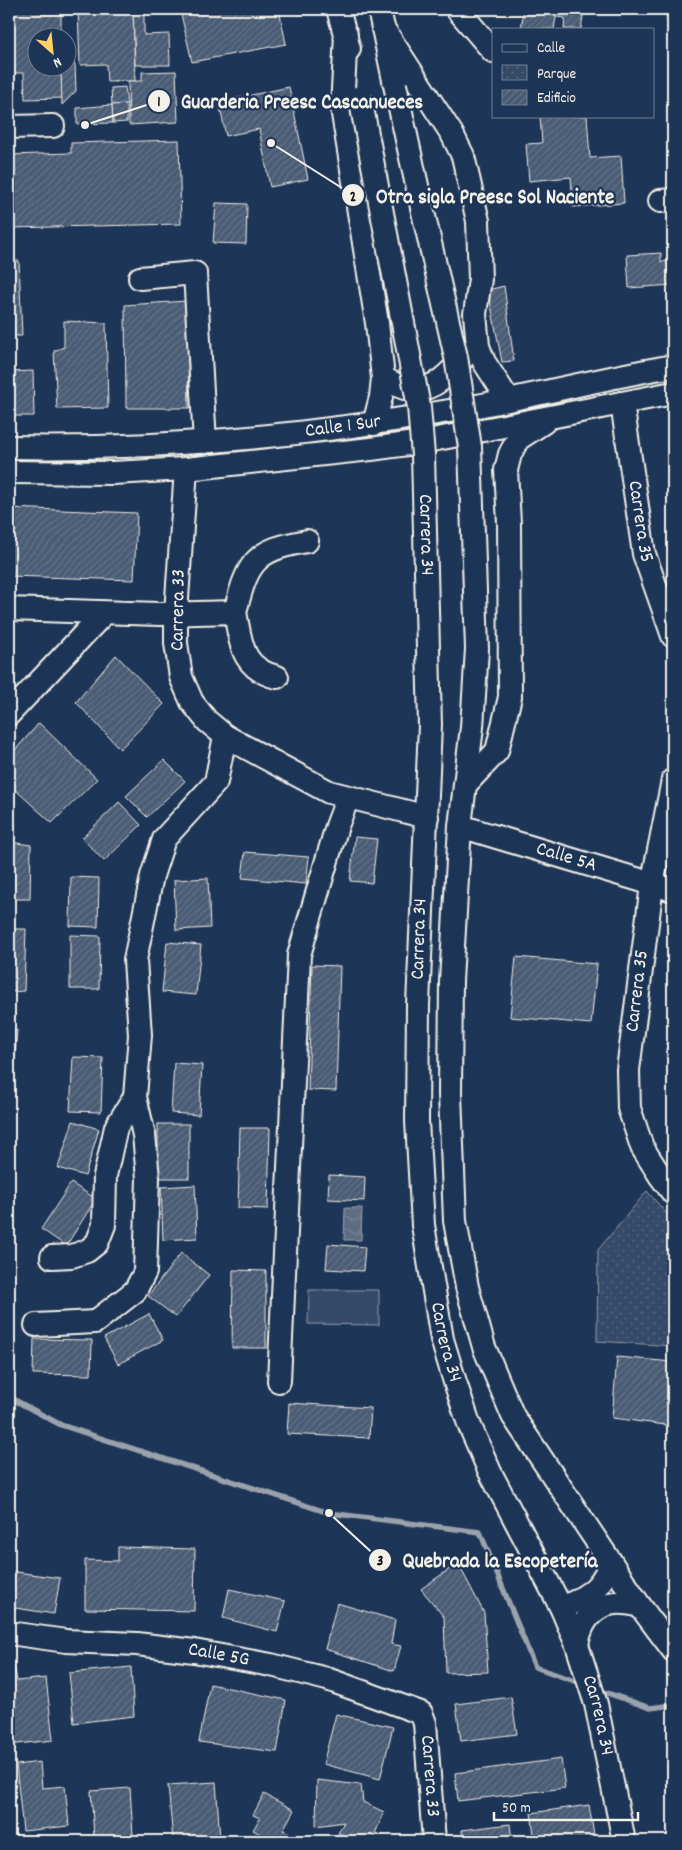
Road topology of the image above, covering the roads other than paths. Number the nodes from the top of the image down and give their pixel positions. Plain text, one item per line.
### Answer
1 (338, 9) edge
2 (456, 9) edge
3 (381, 18) edge
4 (346, 34) junction
5 (492, 50) edge
6 (53, 126) dead end
7 (9, 127) edge
8 (140, 278) dead end
9 (477, 340) junction
10 (673, 366) edge
11 (383, 378) junction
12 (673, 393) edge
13 (508, 399) junction
14 (622, 403) junction
15 (552, 418) junction
16 (374, 424) junction
17 (205, 442) junction
18 (9, 447) edge
19 (186, 469) junction
20 (9, 472) edge
21 (307, 541) dead end
22 (9, 609) edge
23 (235, 612) junction
24 (104, 613) junction
25 (176, 613) junction
26 (673, 636) edge
27 (277, 677) dead end
28 (9, 714) edge
29 (225, 736) junction
30 (673, 780) edge
31 (465, 785) junction
32 (348, 797) junction
33 (427, 817) junction
34 (460, 826) junction
35 (652, 885) junction
36 (673, 890) edge
37 (135, 1097) junction
38 (673, 1193) edge
39 (52, 1257) dead end
40 (36, 1325) dead end
41 (279, 1381) dead end
42 (610, 1562) junction
43 (640, 1606) junction
44 (562, 1609) junction
45 (9, 1633) edge
46 (673, 1650) edge
47 (580, 1653) junction
48 (421, 1713) joint
49 (434, 1841) edge
50 (624, 1841) edge

1 - 4 street, Carrera 34
2 - 5 street
3 - 9 street
3 - 31 street, Carrera 34, bridge
4 - 11 street
4 - 33 street, Carrera 34, bridge
6 - 7 street
8 - 17 street
9 - 11 street
9 - 13 street
10 - 13 street, Calle 1 Sur
11 - 16 street
12 - 14 street, Calle 1 Sur
13 - 16 street, Calle 1 Sur
14 - 15 street, Calle 1 Sur
14 - 26 street, Carrera 35
15 - 19 street, Calle 1 Sur
15 - 31 street
16 - 17 street, Calle 1 Sur
17 - 18 street, Calle 1 Sur
19 - 20 street, Calle 1 Sur
19 - 25 street, Carrera 33
21 - 23 street
22 - 24 street
23 - 25 street
23 - 27 street
24 - 25 street
24 - 28 street
25 - 29 street, Carrera 33
29 - 32 street
29 - 37 street
30 - 35 street, Carrera 35
31 - 34 street, Carrera 34
32 - 33 street
32 - 41 street
33 - 44 street, Carrera 34
34 - 35 street, Calle 5A
34 - 42 street, Carrera 34
35 - 36 street, Calle 5A
35 - 38 street, Carrera 35
37 - 39 street
37 - 40 street
42 - 43 street, Carrera 34
42 - 44 street
43 - 46 street
43 - 47 street
44 - 47 street, Carrera 34
45 - 48 street, Calle 5G
47 - 50 street, Carrera 34
48 - 49 street, Carrera 33

